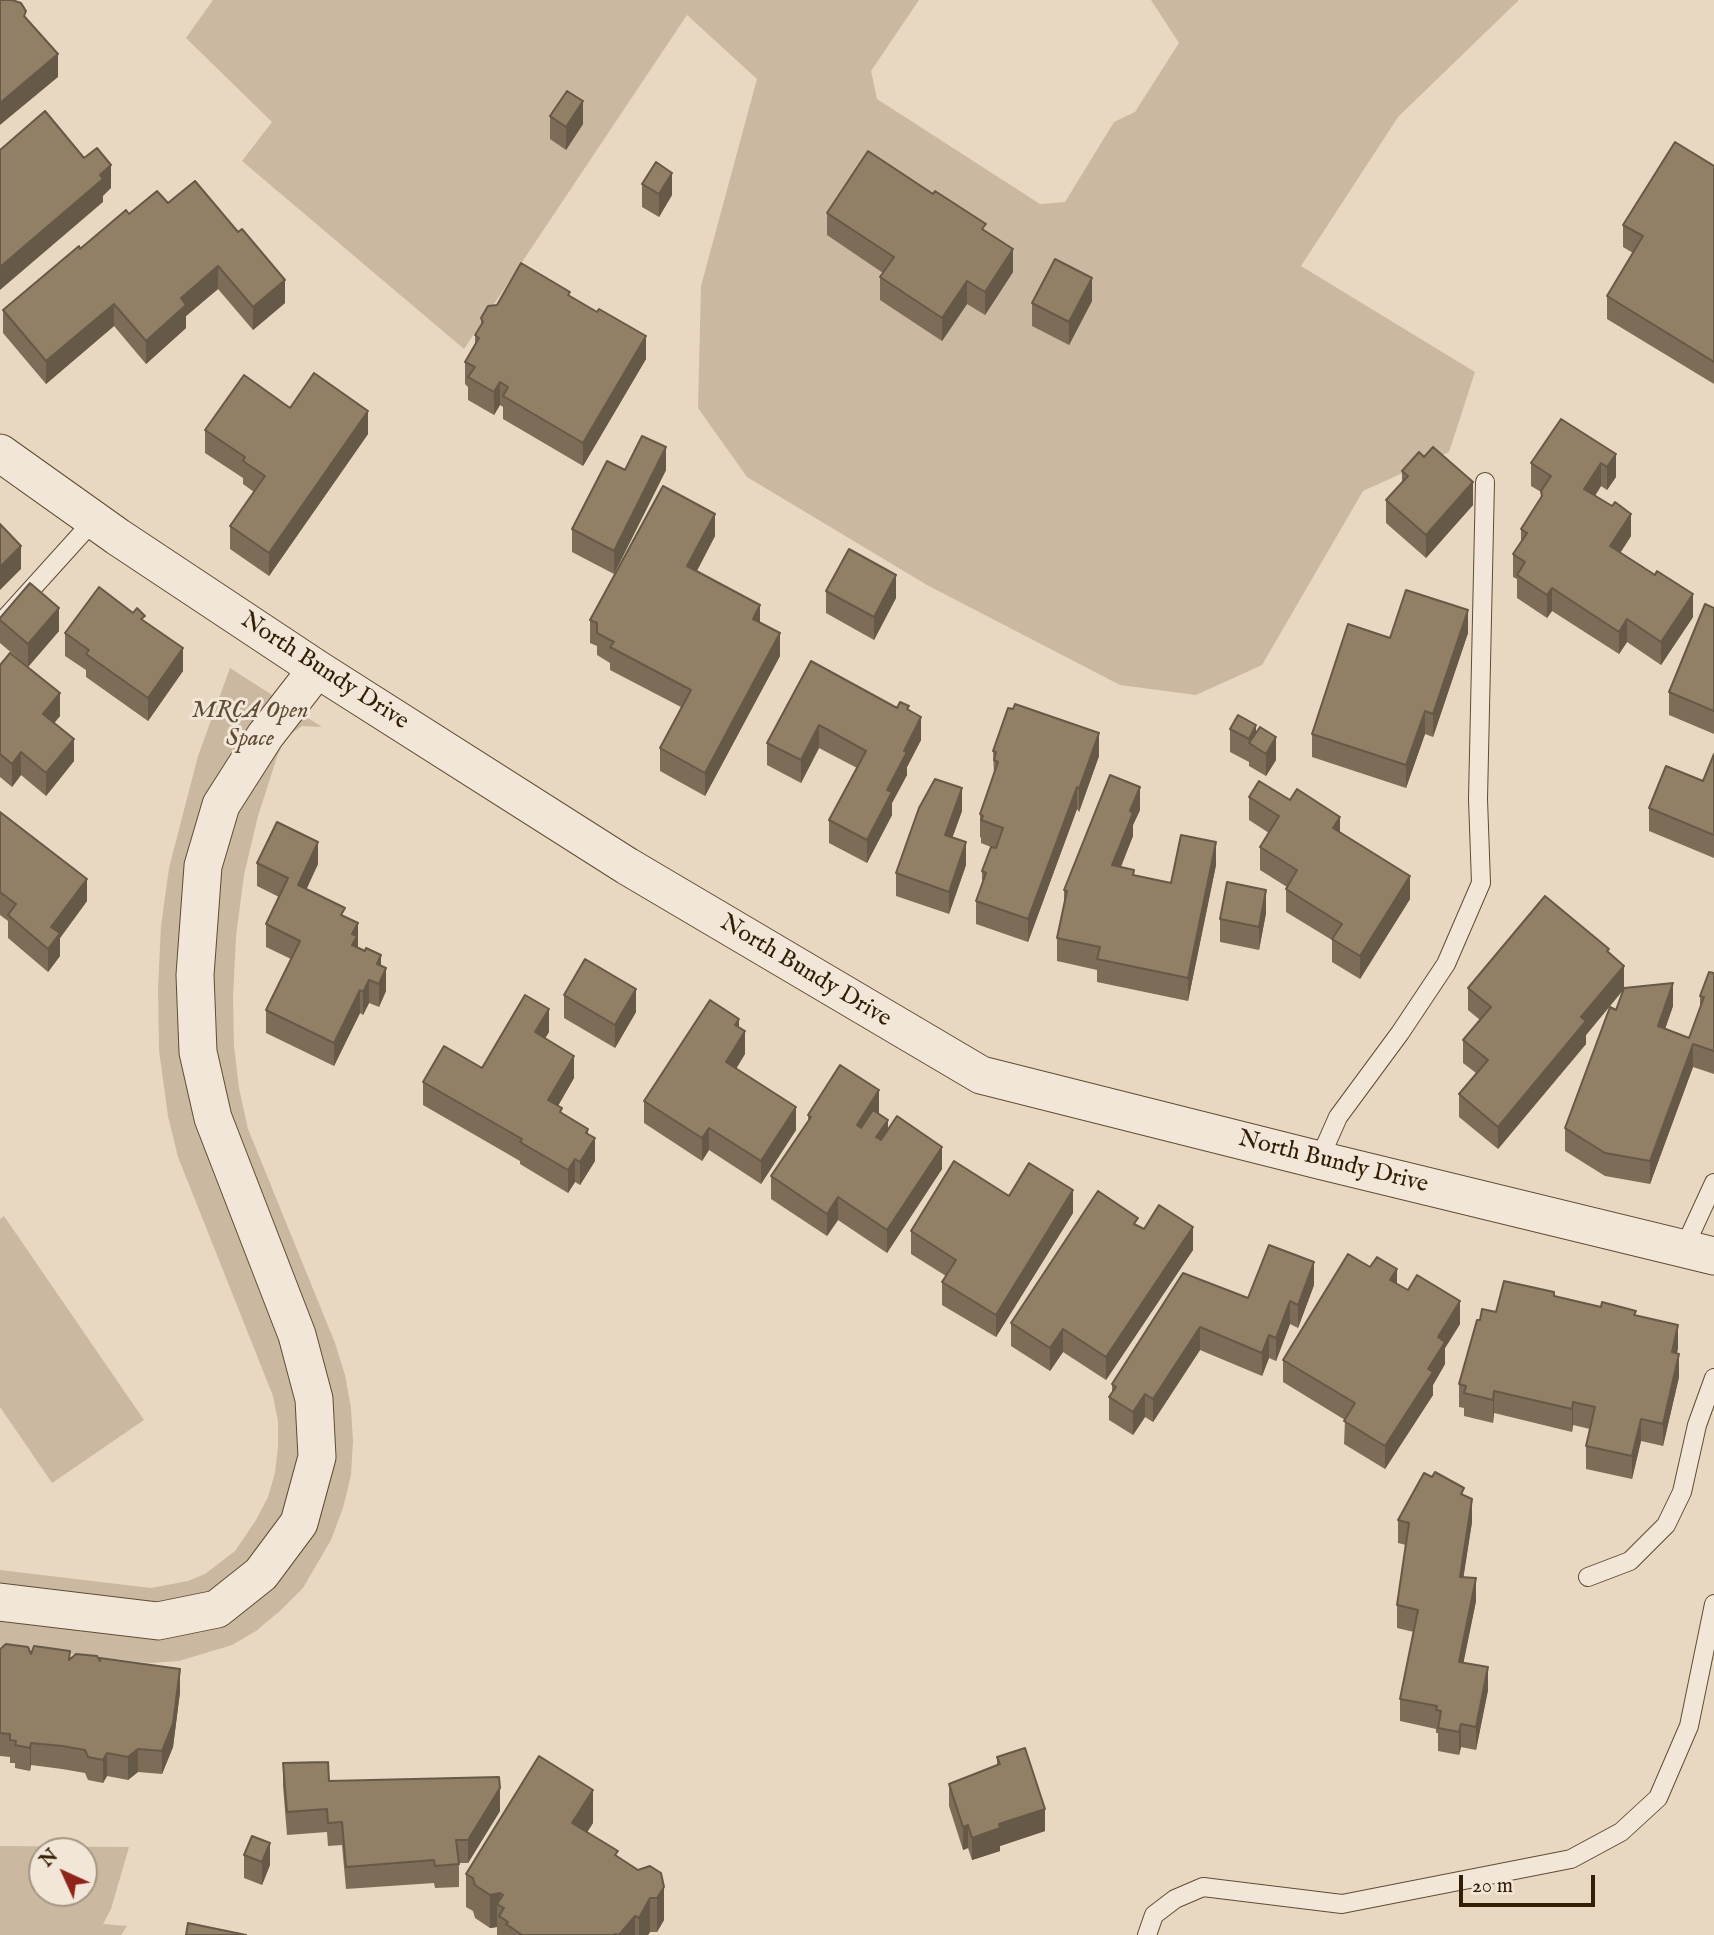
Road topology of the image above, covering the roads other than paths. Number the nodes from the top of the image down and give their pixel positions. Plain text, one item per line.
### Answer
1 (0, 453) edge
2 (1485, 482) dead end
3 (94, 520) junction
4 (0, 624) edge
5 (317, 669) junction
6 (1319, 1160) junction
7 (1714, 1183) edge
8 (1699, 1252) edge
9 (1714, 1378) edge
10 (1588, 1577) dead end
11 (0, 1602) edge
12 (1714, 1604) edge
13 (1147, 1935) edge

1 - 3 street, North Bundy Drive
2 - 6 lane
3 - 4 lane
3 - 5 street, North Bundy Drive
5 - 6 street, North Bundy Drive
5 - 11 street
6 - 8 street, North Bundy Drive
7 - 8 lane
9 - 10 lane
12 - 13 lane

